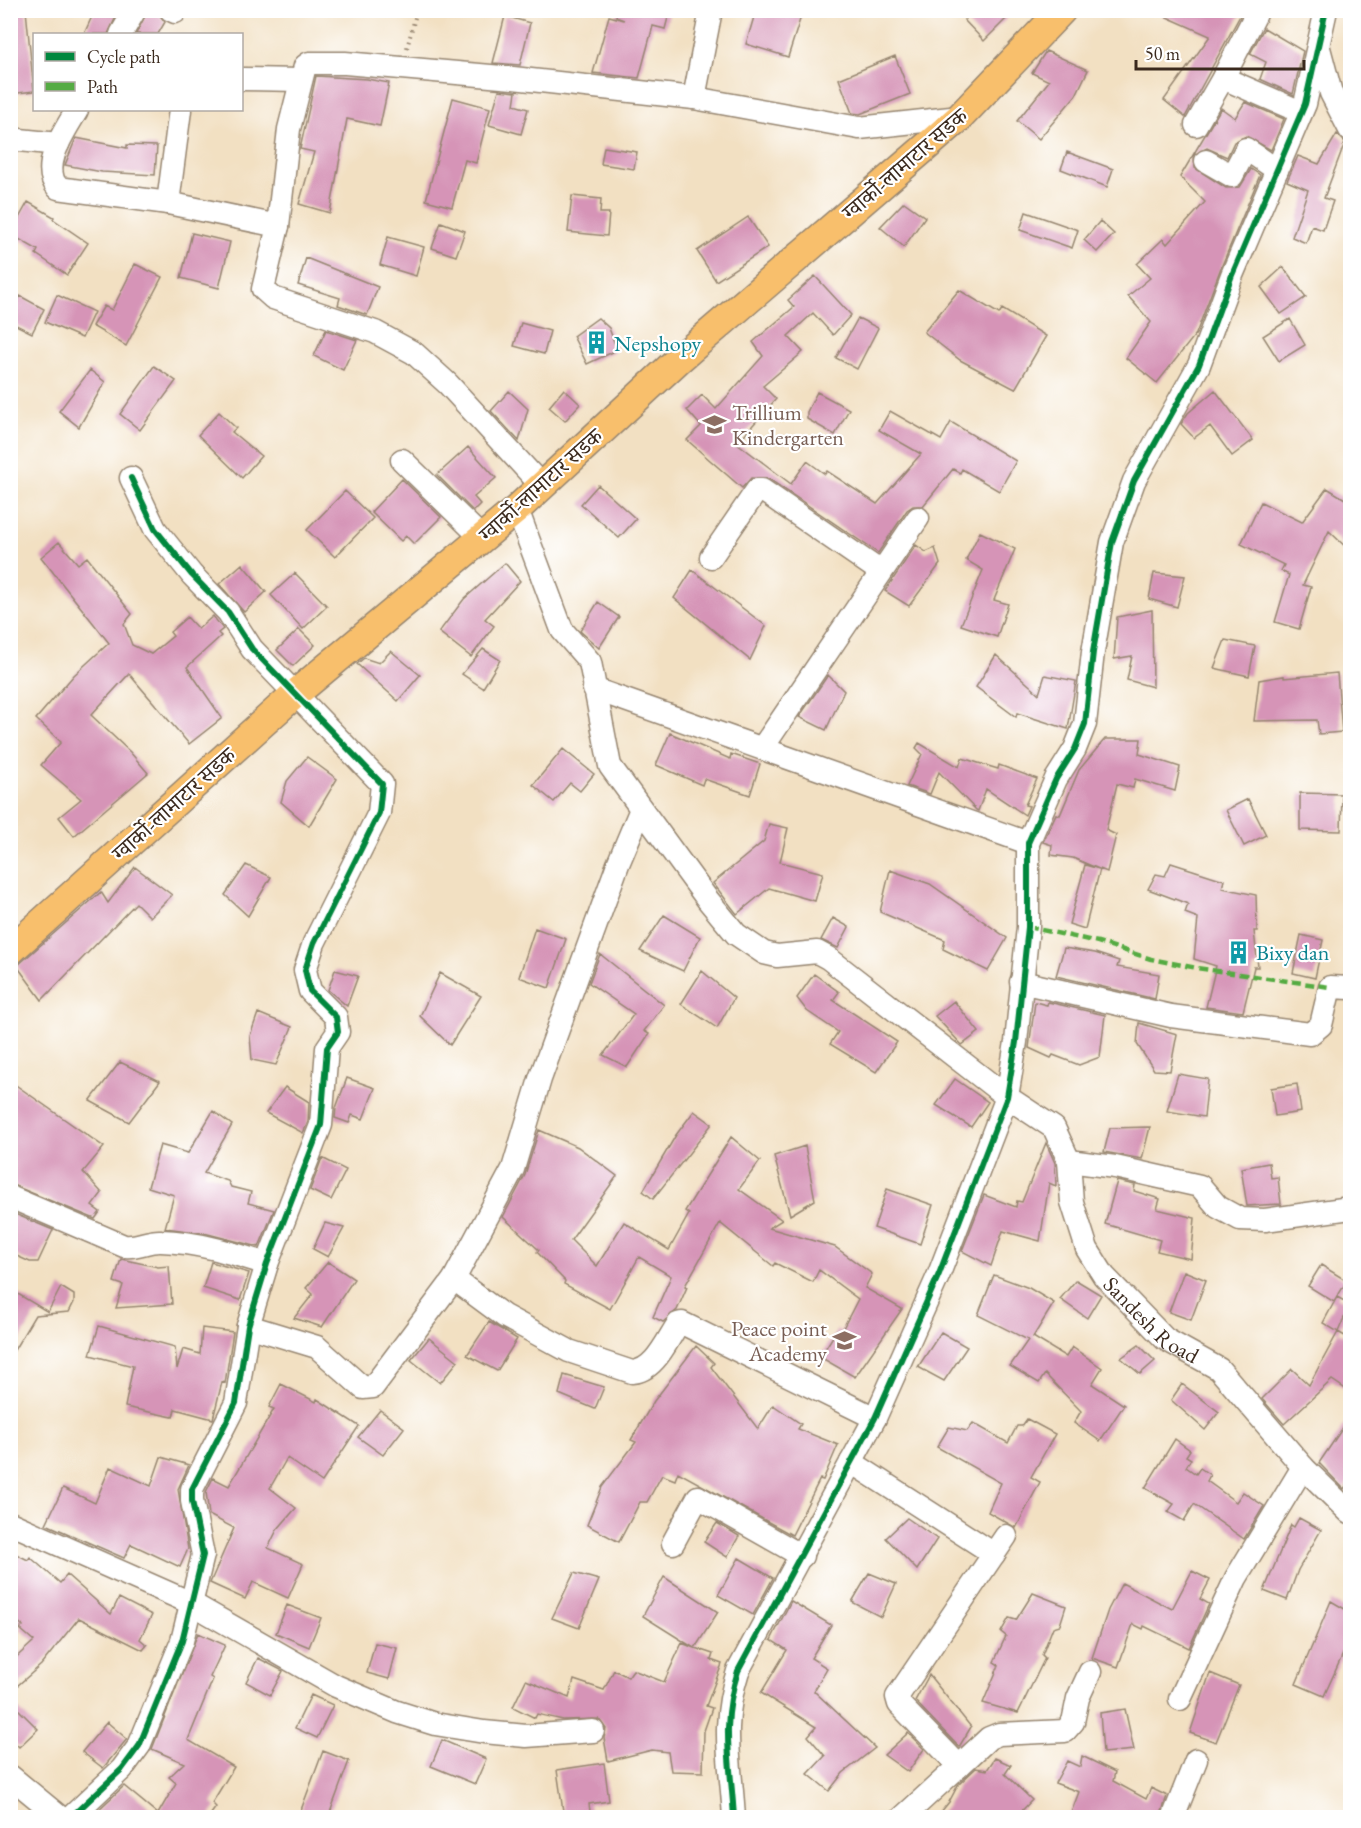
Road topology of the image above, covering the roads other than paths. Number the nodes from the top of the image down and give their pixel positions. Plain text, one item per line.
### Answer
1 (135, 10) edge
2 (711, 10) edge
3 (1326, 10) edge
4 (1060, 11) edge
5 (1256, 14) dead end
6 (122, 33) edge
7 (1318, 47) junction
8 (1223, 78) junction
9 (243, 79) edge
10 (300, 80) junction
11 (694, 98) junction
12 (76, 111) edge
13 (180, 111) edge
14 (1301, 112) junction
15 (960, 117) junction
16 (1196, 125) dead end
17 (1350, 130) edge
18 (10, 139) edge
19 (58, 144) junction
20 (1212, 165) dead end
21 (1277, 170) junction
22 (168, 203) junction
23 (278, 226) junction
24 (402, 460) dead end
25 (131, 478) dead end
26 (541, 485) junction
27 (518, 509) junction
28 (918, 518) dead end
29 (482, 538) junction
30 (711, 557) dead end
31 (881, 572) junction
32 (594, 689) junction
33 (295, 694) junction
34 (763, 747) junction
35 (641, 809) junction
36 (1028, 843) junction
37 (10, 951) edge
38 (1021, 982) junction
39 (1350, 988) edge
40 (1006, 1097) junction
41 (1069, 1161) junction
42 (10, 1197) edge
43 (1350, 1208) edge
44 (267, 1264) junction
45 (454, 1279) junction
46 (248, 1326) junction
47 (875, 1418) junction
48 (851, 1462) junction
49 (1303, 1467) junction
50 (1350, 1513) edge
51 (10, 1523) edge
52 (673, 1543) dead end
53 (802, 1556) junction
54 (191, 1603) junction
55 (1090, 1672) dead end
56 (1180, 1699) dead end
57 (593, 1731) dead end
58 (1196, 1760) dead end
59 (959, 1766) junction
60 (10, 1776) edge
61 (61, 1818) edge
62 (70, 1818) edge
63 (734, 1818) edge
64 (902, 1818) edge
65 (1173, 1818) edge

1 - 6 street
2 - 11 street
3 - 7 street
4 - 15 main road, ग्वार्को-लामाटार सडक
5 - 8 street
7 - 14 street
7 - 17 street
8 - 14 street
8 - 16 street
9 - 10 street
10 - 11 street
10 - 23 street
11 - 15 street
12 - 19 street
13 - 22 street
14 - 21 street
15 - 26 main road, ग्वार्को-लामाटार सडक
18 - 19 street
19 - 22 street
20 - 21 street
21 - 36 street
22 - 23 street
23 - 26 street
24 - 29 street
25 - 33 street
26 - 27 main road, ग्वार्को-लामाटार सडक
27 - 29 main road, ग्वार्को-लामाटार सडक
27 - 32 street, Sandesh Road
28 - 31 street
29 - 33 main road, ग्वार्को-लामाटार सडक
30 - 31 street
31 - 34 street
32 - 34 street
32 - 35 street, Sandesh Road
33 - 37 main road, ग्वार्को-लामाटार सडक
33 - 44 street
34 - 36 street
35 - 40 street, Sandesh Road
35 - 45 street
36 - 38 street
38 - 39 street
38 - 40 street
40 - 41 street, Sandesh Road
40 - 47 street
41 - 43 street
41 - 49 street, Sandesh Road
42 - 44 street
44 - 46 street
45 - 46 street
45 - 47 street
46 - 54 street
47 - 48 street
48 - 53 street
48 - 59 street
49 - 50 street, Sandesh Road
49 - 56 street
51 - 54 street
52 - 53 street
53 - 63 street
54 - 57 street
54 - 62 street
55 - 59 street
58 - 65 street
59 - 64 street
60 - 61 street

